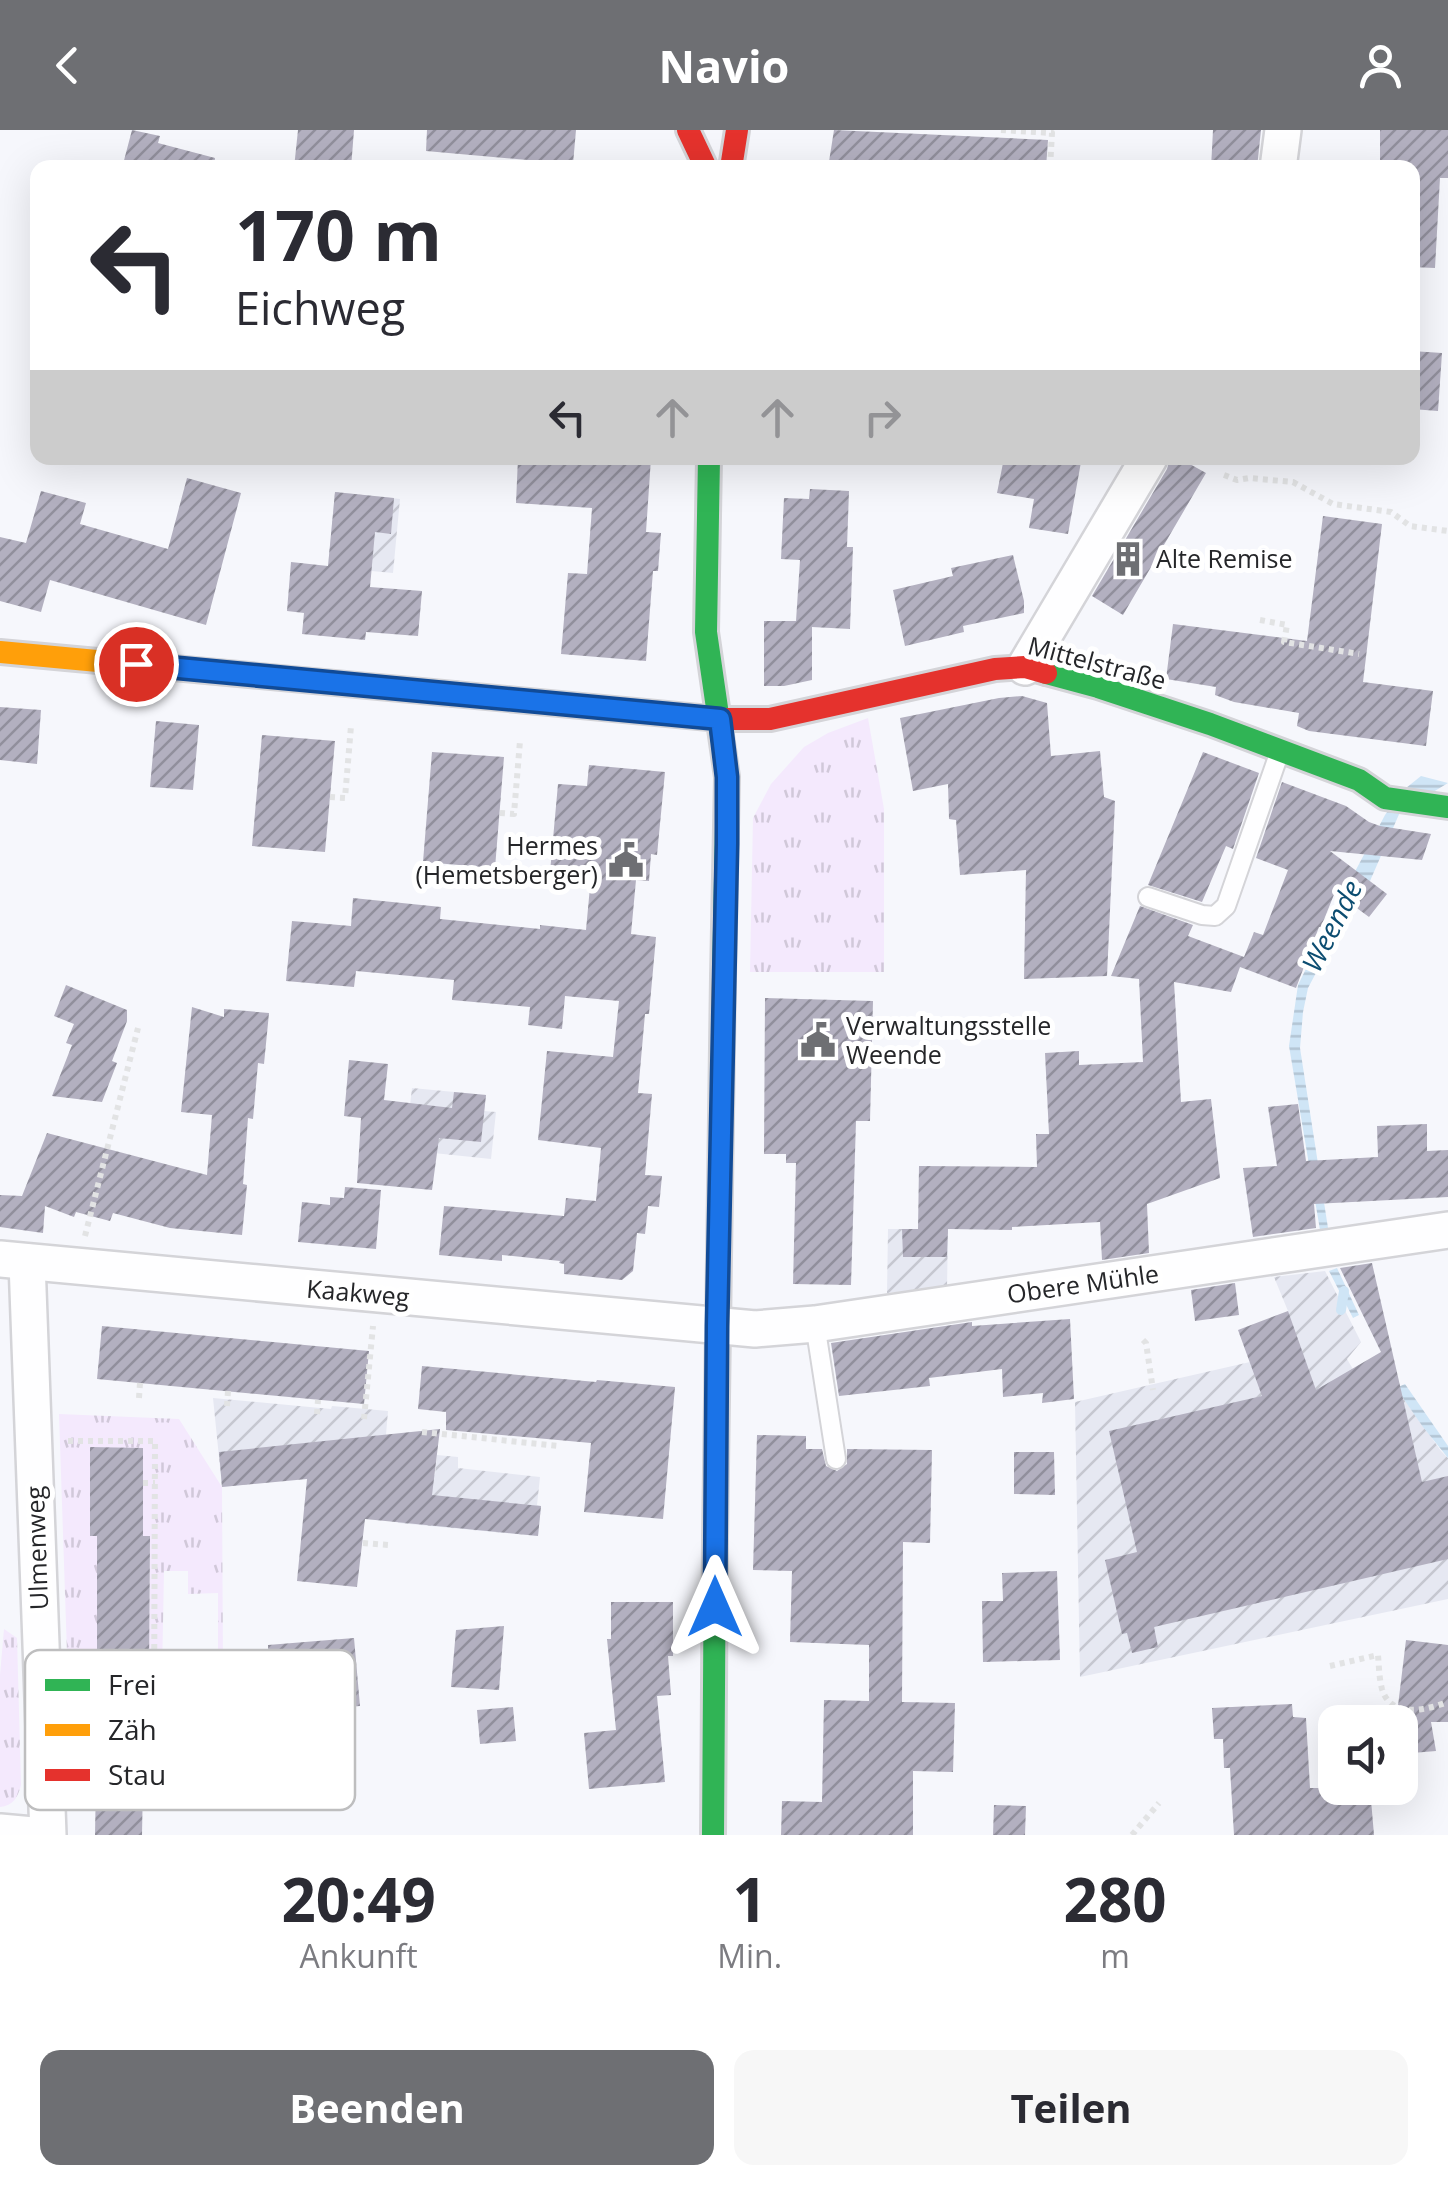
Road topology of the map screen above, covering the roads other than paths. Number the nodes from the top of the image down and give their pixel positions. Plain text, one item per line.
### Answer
1 (688, 130) edge
2 (725, 130) edge
3 (737, 130) edge
4 (1283, 130) edge
5 (702, 160) edge
6 (722, 160) edge
7 (732, 160) edge
8 (1279, 160) edge
9 (708, 465) edge
10 (1145, 465) edge
11 (0, 652) edge
12 (1025, 667) junction
13 (720, 719) junction
14 (1281, 751) junction
15 (1448, 807) edge
16 (1148, 897) dead end
17 (1448, 1230) edge
18 (14, 1260) edge
19 (815, 1324) junction
20 (717, 1326) junction
21 (836, 1459) dead end
22 (41, 1650) edge
23 (47, 1810) edge
24 (0, 1832) edge
25 (33, 1835) edge
26 (48, 1835) edge
27 (713, 1835) edge

1 - 5 street
2 - 6 street
3 - 7 street
4 - 8 street
9 - 13 street
10 - 12 street
11 - 13 street, Mittelstraße
12 - 13 street, Mittelstraße
12 - 14 street, Mittelstraße
13 - 20 street
14 - 15 street, Mittelstraße
14 - 16 lane
17 - 19 street, Obere Mühle
18 - 20 street, Kaakweg
18 - 22 street, Ulmenweg
19 - 20 street, Obere Mühle
19 - 21 lane
20 - 27 street
23 - 26 street, Ulmenweg
24 - 25 street

